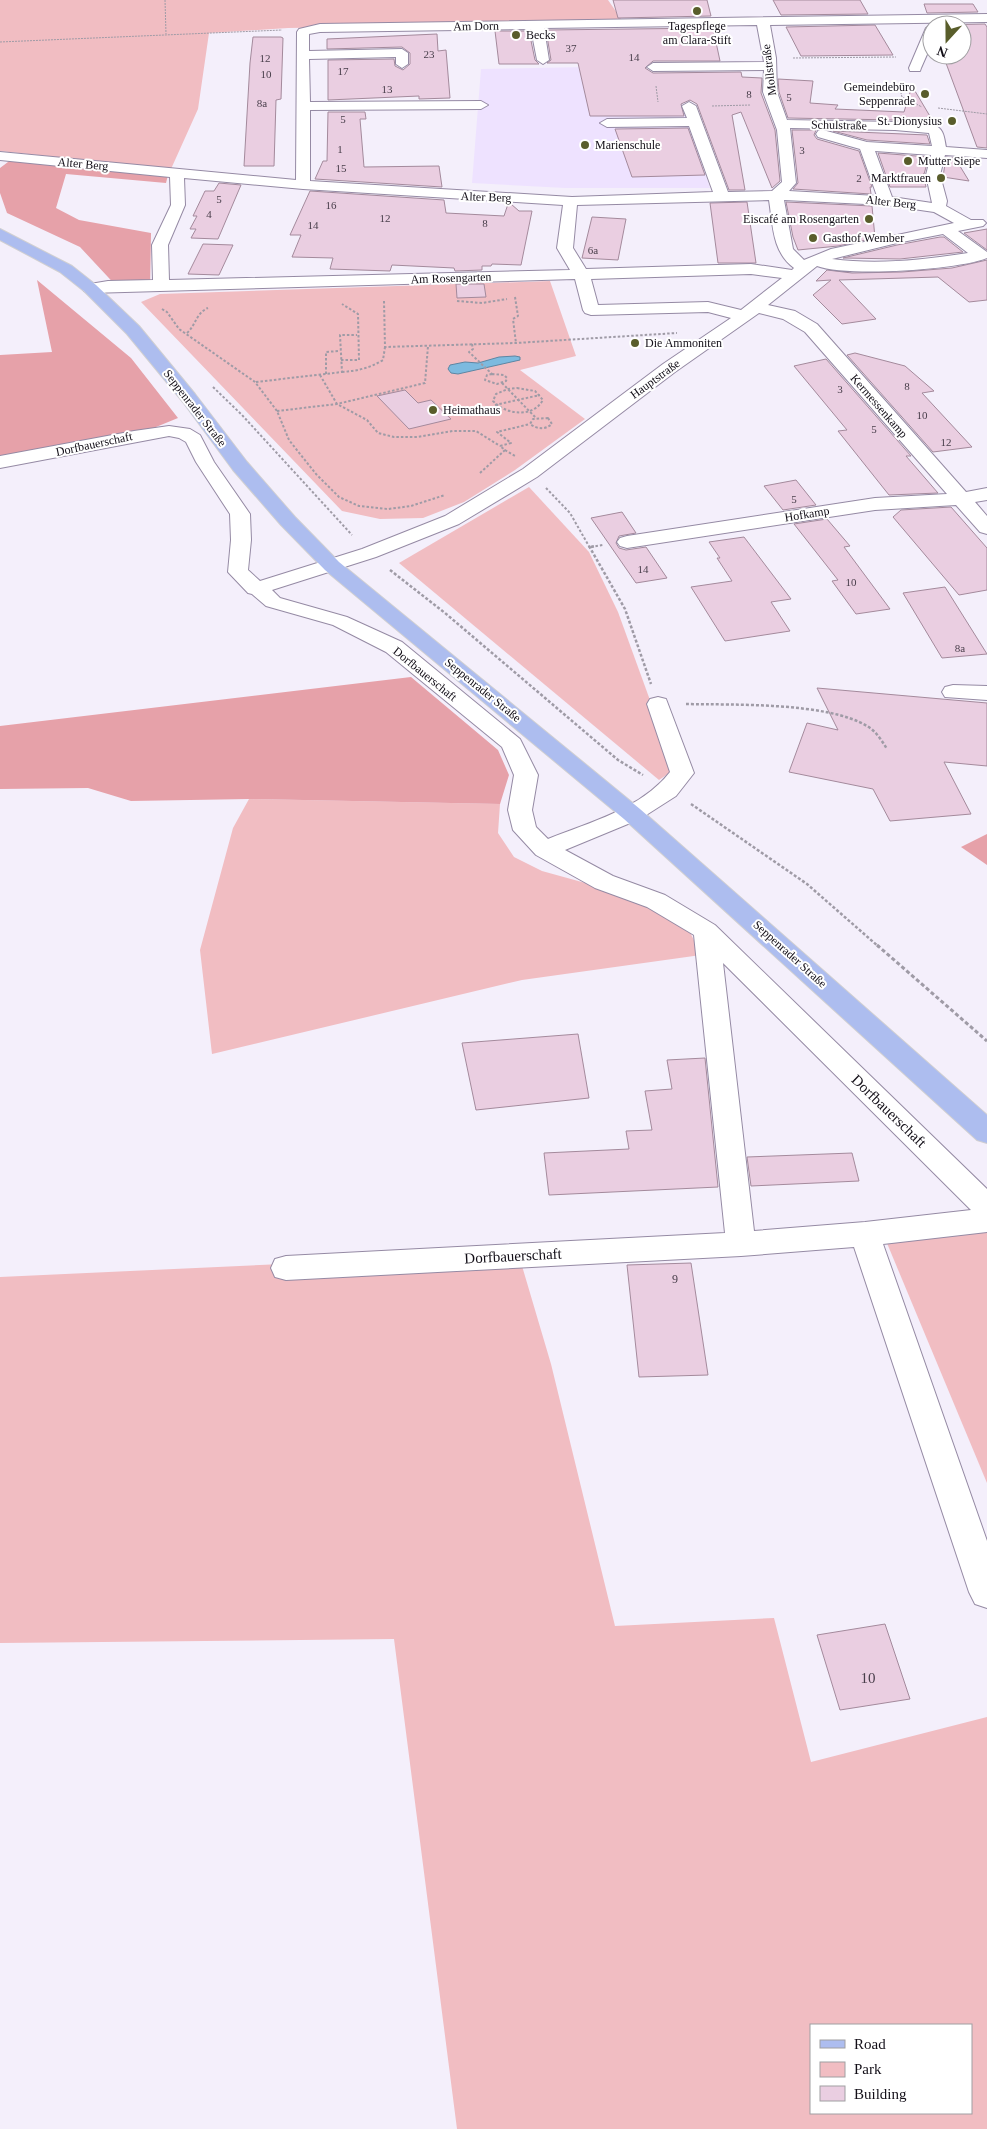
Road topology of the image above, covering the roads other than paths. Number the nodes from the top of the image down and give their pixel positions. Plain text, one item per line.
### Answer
1 (930, 6) dead end
2 (742, 7) dead end
3 (932, 15) edge
4 (987, 18) edge
5 (972, 20) edge
6 (748, 22) junction
7 (763, 22) junction
8 (922, 24) edge
9 (537, 25) junction
10 (922, 52) edge
11 (304, 55) junction
12 (543, 60) dead end
13 (770, 62) junction
14 (917, 63) road end
15 (402, 64) dead end
16 (653, 67) road end
17 (481, 105) dead end
18 (303, 106) junction
19 (689, 106) road end
20 (695, 122) junction
21 (607, 123) dead end
22 (783, 127) junction
23 (866, 146) junction
24 (939, 150) junction
25 (987, 154) edge
26 (0, 156) edge
27 (177, 172) junction
28 (303, 185) junction
29 (776, 195) junction
30 (722, 197) junction
31 (571, 201) junction
32 (886, 201) junction
33 (938, 208) junction
34 (987, 222) edge
35 (970, 225) junction
36 (947, 230) junction
37 (0, 234) edge
38 (803, 268) junction
39 (582, 274) junction
40 (161, 285) junction
41 (99, 287) junction
42 (750, 311) junction
43 (0, 462) edge
44 (987, 494) edge
45 (962, 499) junction
46 (987, 528) edge
47 (627, 542) dead end
48 (332, 566) junction
49 (255, 589) junction
50 (953, 692) dead end
51 (987, 693) edge
52 (658, 704) road end
53 (632, 814) junction
54 (545, 849) junction
55 (706, 931) junction
56 (987, 1132) edge
57 (987, 1207) edge
58 (987, 1220) edge
59 (865, 1234) junction
60 (741, 1244) junction
61 (286, 1268) dead end
62 (987, 1592) edge

1 - 3 street
2 - 6 street
4 - 5 street, Mollstraße
6 - 7 street, Am Dorn
6 - 9 street, Am Dorn
7 - 8 street, Mollstraße
7 - 13 street, Mollstraße
9 - 11 street, Am Dorn
9 - 12 street
10 - 14 street
11 - 15 street
11 - 18 street
13 - 16 street
13 - 22 street, Mollstraße
17 - 18 street
18 - 28 street
19 - 20 street
20 - 21 street
20 - 30 street
22 - 23 street
22 - 24 street, Schulstraße
22 - 29 street, Mollstraße
23 - 24 street
23 - 32 street
24 - 25 street
24 - 33 street
26 - 27 street, Alter Berg
27 - 28 street, Alter Berg
27 - 40 street
28 - 31 street, Alter Berg
29 - 30 street, Alter Berg
29 - 32 street, Alter Berg
29 - 38 street
30 - 31 street, Alter Berg
31 - 39 street
32 - 33 street, Alter Berg
33 - 35 street, Alter Berg
34 - 35 street, Hauptstraße
35 - 36 street, Hauptstraße
36 - 38 street, Hauptstraße
36 - 38 street, Am Rosengarten
37 - 41 main road, Seppenrader Straße
38 - 39 street, Am Rosengarten
38 - 42 street, Hauptstraße
39 - 40 street, Am Rosengarten
39 - 42 street, Kermessenkamp
40 - 41 street, Am Rosengarten
41 - 48 main road, Seppenrader Straße
42 - 45 street, Kermessenkamp
42 - 48 street, Hauptstraße
43 - 49 street, Dorfbauerschaft
44 - 45 street, Hofkamp
45 - 46 street, Kermessenkamp
45 - 47 street, Hofkamp
48 - 49 street, Hauptstraße
48 - 53 main road, Seppenrader Straße
49 - 54 street, Dorfbauerschaft
50 - 51 street
52 - 53 street
53 - 54 street
53 - 56 main road, Seppenrader Straße
54 - 55 street, Dorfbauerschaft
55 - 57 street, Dorfbauerschaft
55 - 60 street
58 - 59 street, Dorfbauerschaft
59 - 60 street, Dorfbauerschaft
59 - 62 street
60 - 61 street, Dorfbauerschaft

